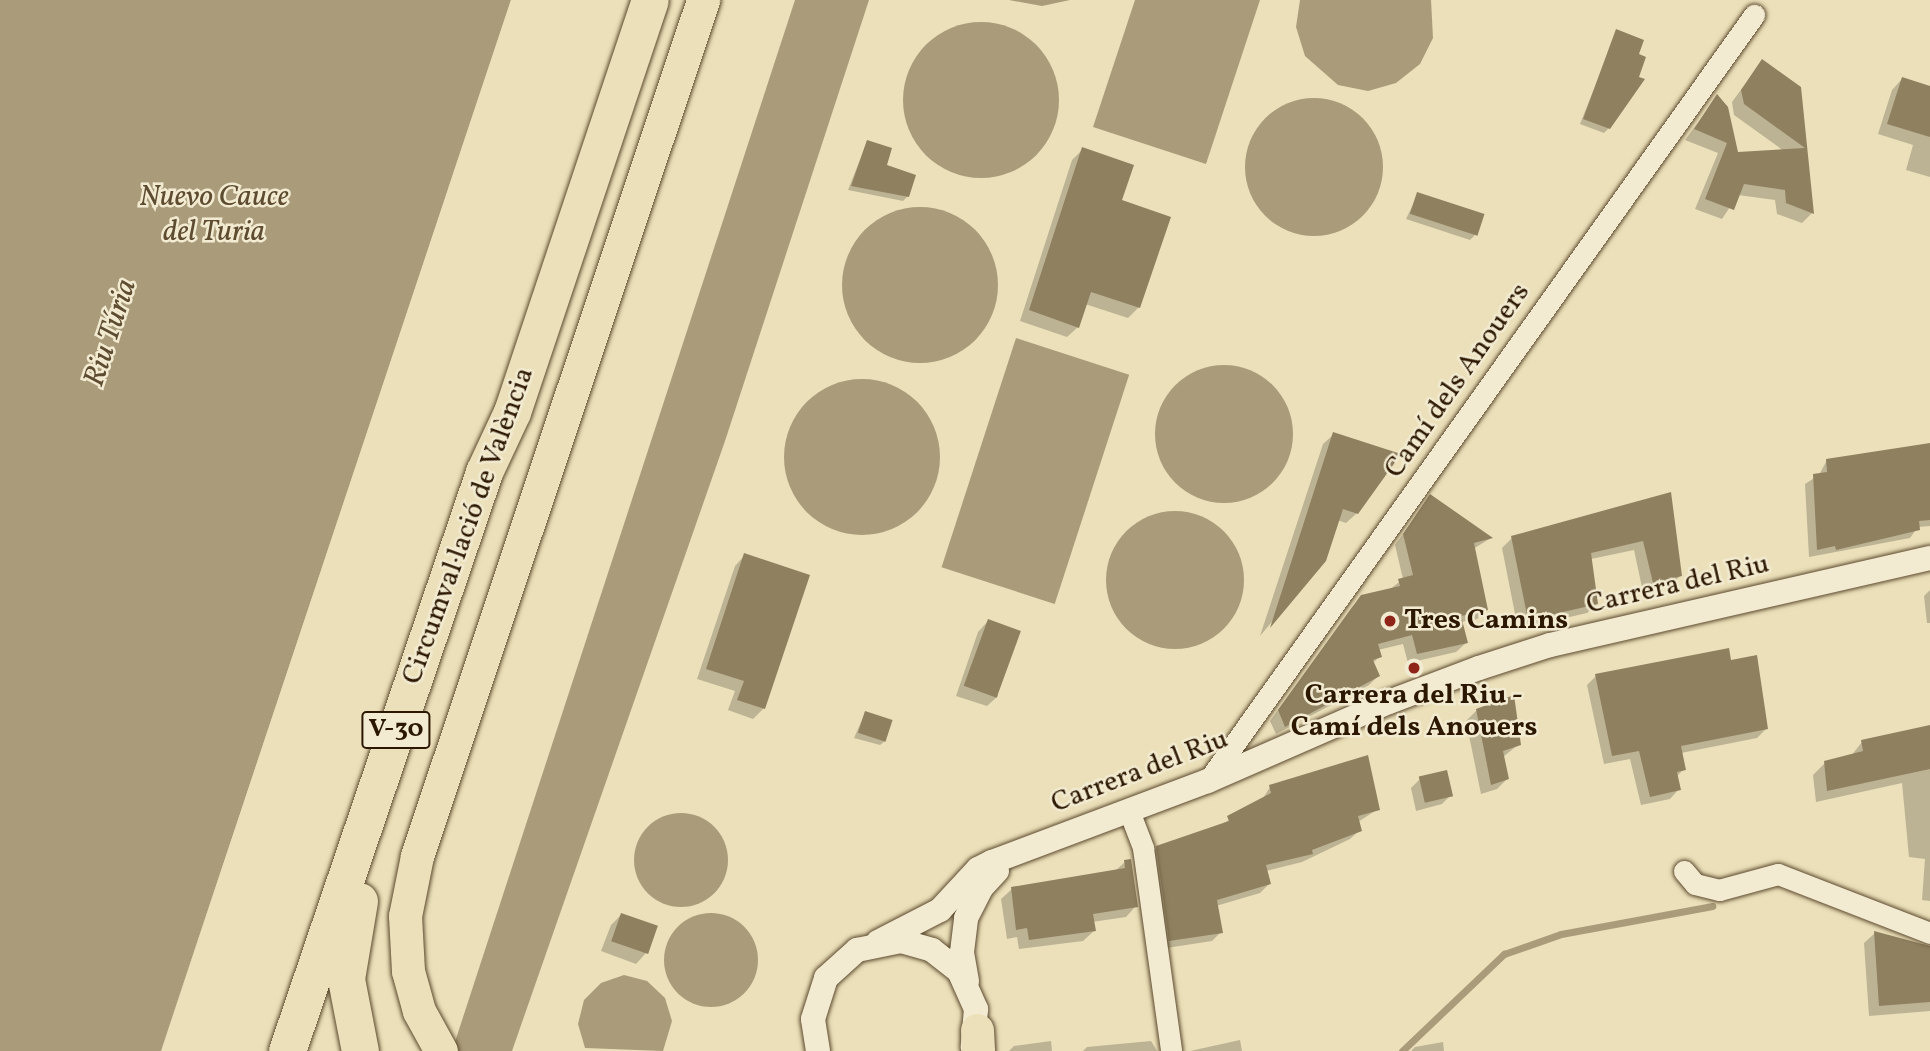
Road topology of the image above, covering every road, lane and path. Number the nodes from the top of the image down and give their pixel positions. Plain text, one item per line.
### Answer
1 (650, 0) edge
2 (704, 0) edge
3 (1754, 15) dead end
4 (512, 412) junction
5 (1930, 558) edge
6 (1208, 781) junction
7 (1129, 811) junction
8 (1014, 853) junction
9 (1684, 872) dead end
10 (1930, 933) edge
11 (878, 943) junction
12 (970, 988) junction
13 (813, 1019) junction
14 (435, 1042) edge
15 (976, 1044) edge
16 (287, 1051) edge
17 (360, 1051) edge
18 (800, 1051) edge
19 (818, 1051) edge
20 (1171, 1051) edge

1 - 4 highway, Circumval·lació de València / V-30
2 - 14 highway, Circumval·lació de València / V-30
3 - 6 street, Camí dels Anouers
4 - 16 highway, Circumval·lació de València / V-30
4 - 17 highway
5 - 6 street, Carrera del Riu
6 - 7 street, Carrera del Riu
7 - 8 street, Carrera del Riu
7 - 20 street
8 - 11 street, Carrera del Riu
8 - 12 street, Carrera del Riu
9 - 10 street
11 - 12 street
11 - 13 street, Carrera del Riu
12 - 15 street, Carrera del Riu
13 - 18 street
13 - 19 street

